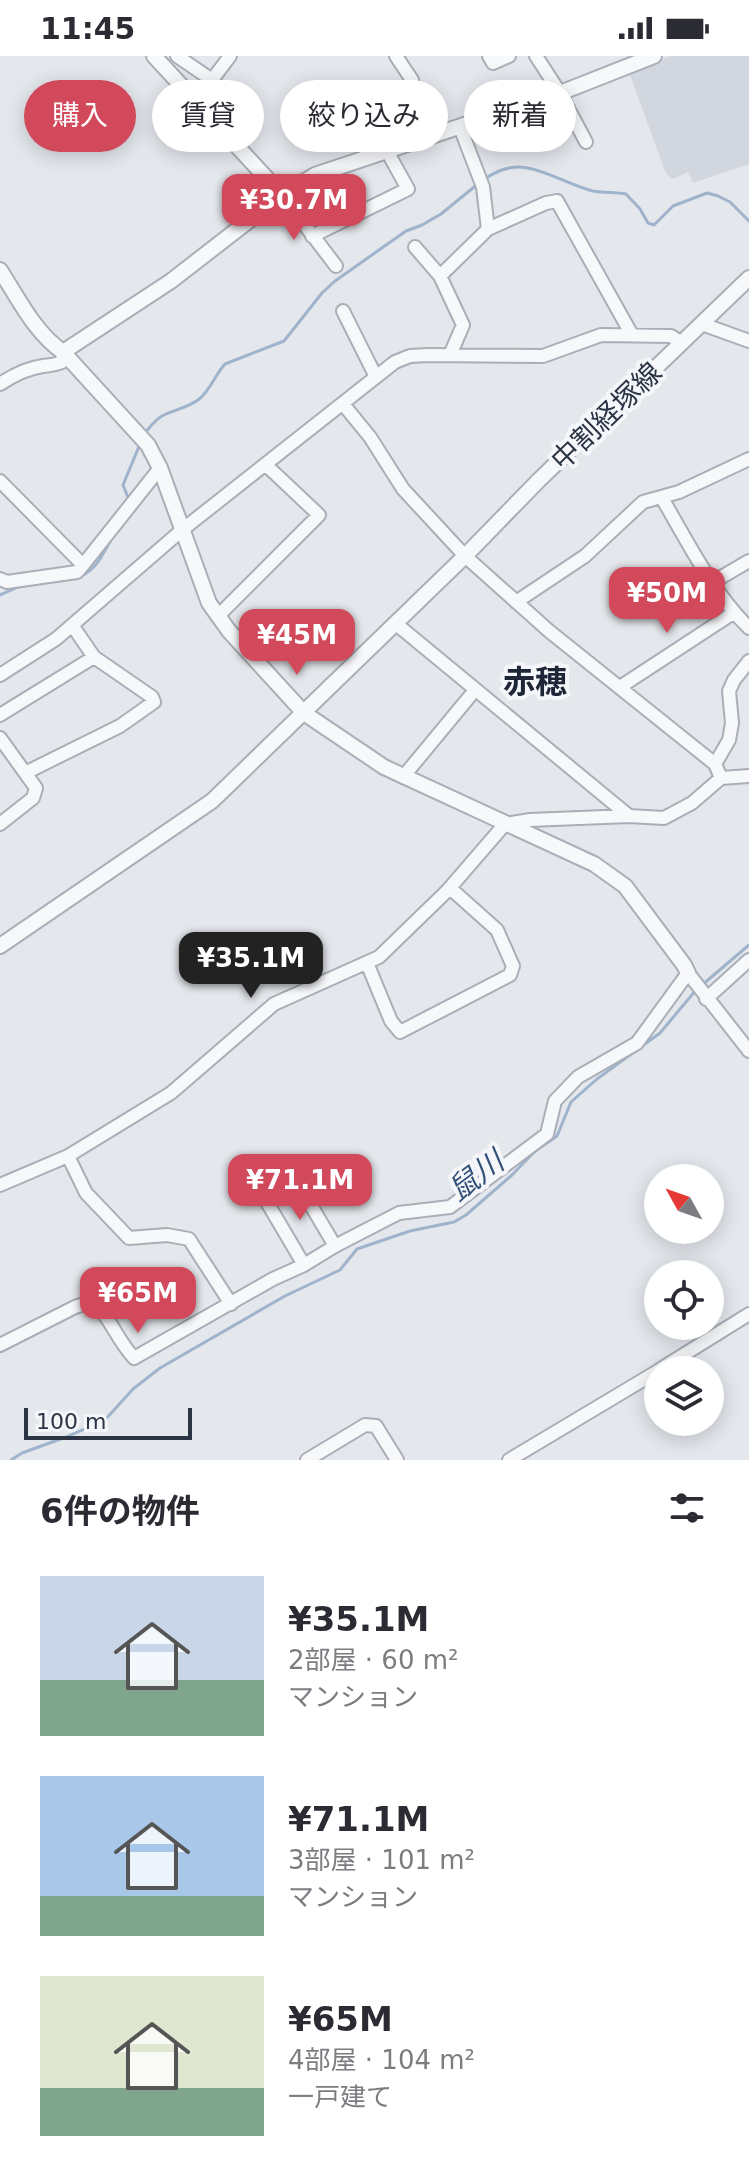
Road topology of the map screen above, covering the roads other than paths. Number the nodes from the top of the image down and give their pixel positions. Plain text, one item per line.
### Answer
1 (154, 56) edge
2 (177, 56) edge
3 (230, 56) edge
4 (396, 56) edge
5 (489, 56) edge
6 (509, 56) edge
7 (536, 56) edge
8 (654, 56) edge
9 (412, 80) edge
10 (552, 80) edge
11 (576, 87) edge
12 (576, 123) edge
13 (464, 126) edge
14 (460, 127) junction
15 (448, 131) edge
16 (586, 142) dead end
17 (384, 152) edge
18 (388, 152) edge
19 (282, 195) junction
20 (488, 229) junction
21 (312, 236) junction
22 (415, 247) dead end
23 (336, 266) dead end
24 (0, 270) edge
25 (440, 276) junction
26 (749, 278) edge
27 (343, 311) dead end
28 (702, 324) junction
29 (632, 335) junction
30 (749, 341) edge
31 (682, 343) junction
32 (63, 352) junction
33 (450, 355) junction
34 (376, 377) junction
35 (0, 384) edge
36 (343, 404) junction
37 (749, 459) edge
38 (266, 465) junction
39 (160, 468) junction
40 (3, 490) edge
41 (662, 498) junction
42 (182, 530) junction
43 (465, 556) junction
44 (749, 561) edge
45 (83, 565) junction
46 (0, 579) edge
47 (713, 582) junction
48 (516, 602) junction
49 (733, 613) junction
50 (218, 616) junction
51 (395, 623) junction
52 (72, 625) junction
53 (749, 628) edge
54 (94, 657) junction
55 (749, 661) edge
56 (0, 675) edge
57 (620, 687) junction
58 (475, 690) junction
59 (304, 713) junction
60 (0, 715) edge
61 (2, 747) edge
62 (715, 764) junction
63 (25, 773) junction
64 (749, 776) edge
65 (403, 777) junction
66 (721, 778) junction
67 (629, 816) junction
68 (0, 824) edge
69 (505, 824) junction
70 (450, 888) junction
71 (0, 946) edge
72 (749, 960) edge
73 (367, 963) junction
74 (691, 978) junction
75 (705, 996) junction
76 (749, 1051) edge
77 (68, 1156) junction
78 (296, 1180) dead end
79 (0, 1185) edge
80 (261, 1192) dead end
81 (335, 1246) junction
82 (304, 1265) junction
83 (231, 1304) junction
84 (749, 1314) edge
85 (0, 1345) edge
86 (682, 1356) edge
87 (644, 1379) edge
88 (307, 1460) edge
89 (397, 1460) edge
90 (509, 1460) edge

1 - 19 street
2 - 3 street
4 - 9 street
5 - 6 street
7 - 10 street
8 - 11 street
12 - 16 street
13 - 14 street
14 - 15 street
14 - 20 street
17 - 19 street
18 - 21 street
19 - 21 street
19 - 32 street
20 - 25 street
20 - 29 street
21 - 23 street
22 - 25 street
24 - 32 street
25 - 33 street
26 - 28 street, 中割経塚線
27 - 34 street
28 - 30 street
28 - 31 street, 中割経塚線
29 - 31 street
29 - 33 street
31 - 43 street, 中割経塚線
32 - 35 street
32 - 39 street
33 - 34 street
34 - 36 street
36 - 38 street
36 - 43 street
37 - 41 street
38 - 42 street
38 - 50 street
39 - 42 street
39 - 45 street
40 - 45 street
41 - 47 street
41 - 48 street
42 - 50 street
42 - 52 street
43 - 48 street
43 - 51 street, 中割経塚線
44 - 47 street
45 - 46 street
47 - 49 street
48 - 57 street
49 - 53 street
49 - 57 street
50 - 59 street
51 - 58 street
51 - 59 street, 中割経塚線
52 - 54 street
52 - 56 street
54 - 60 street
54 - 63 street
55 - 62 street
57 - 62 street
58 - 65 street
58 - 67 street
59 - 65 street
59 - 71 street, 中割経塚線
61 - 63 street
62 - 66 street
63 - 68 street
64 - 66 street
65 - 69 street
66 - 67 street
67 - 69 street
69 - 70 street
69 - 74 street
70 - 73 street
70 - 73 street
72 - 75 street
73 - 77 street
74 - 75 street
74 - 81 street
75 - 76 street
77 - 79 street
77 - 83 street
78 - 81 street
80 - 82 street
81 - 82 street
82 - 83 street
83 - 85 street
84 - 86 street
87 - 90 street
88 - 89 street

